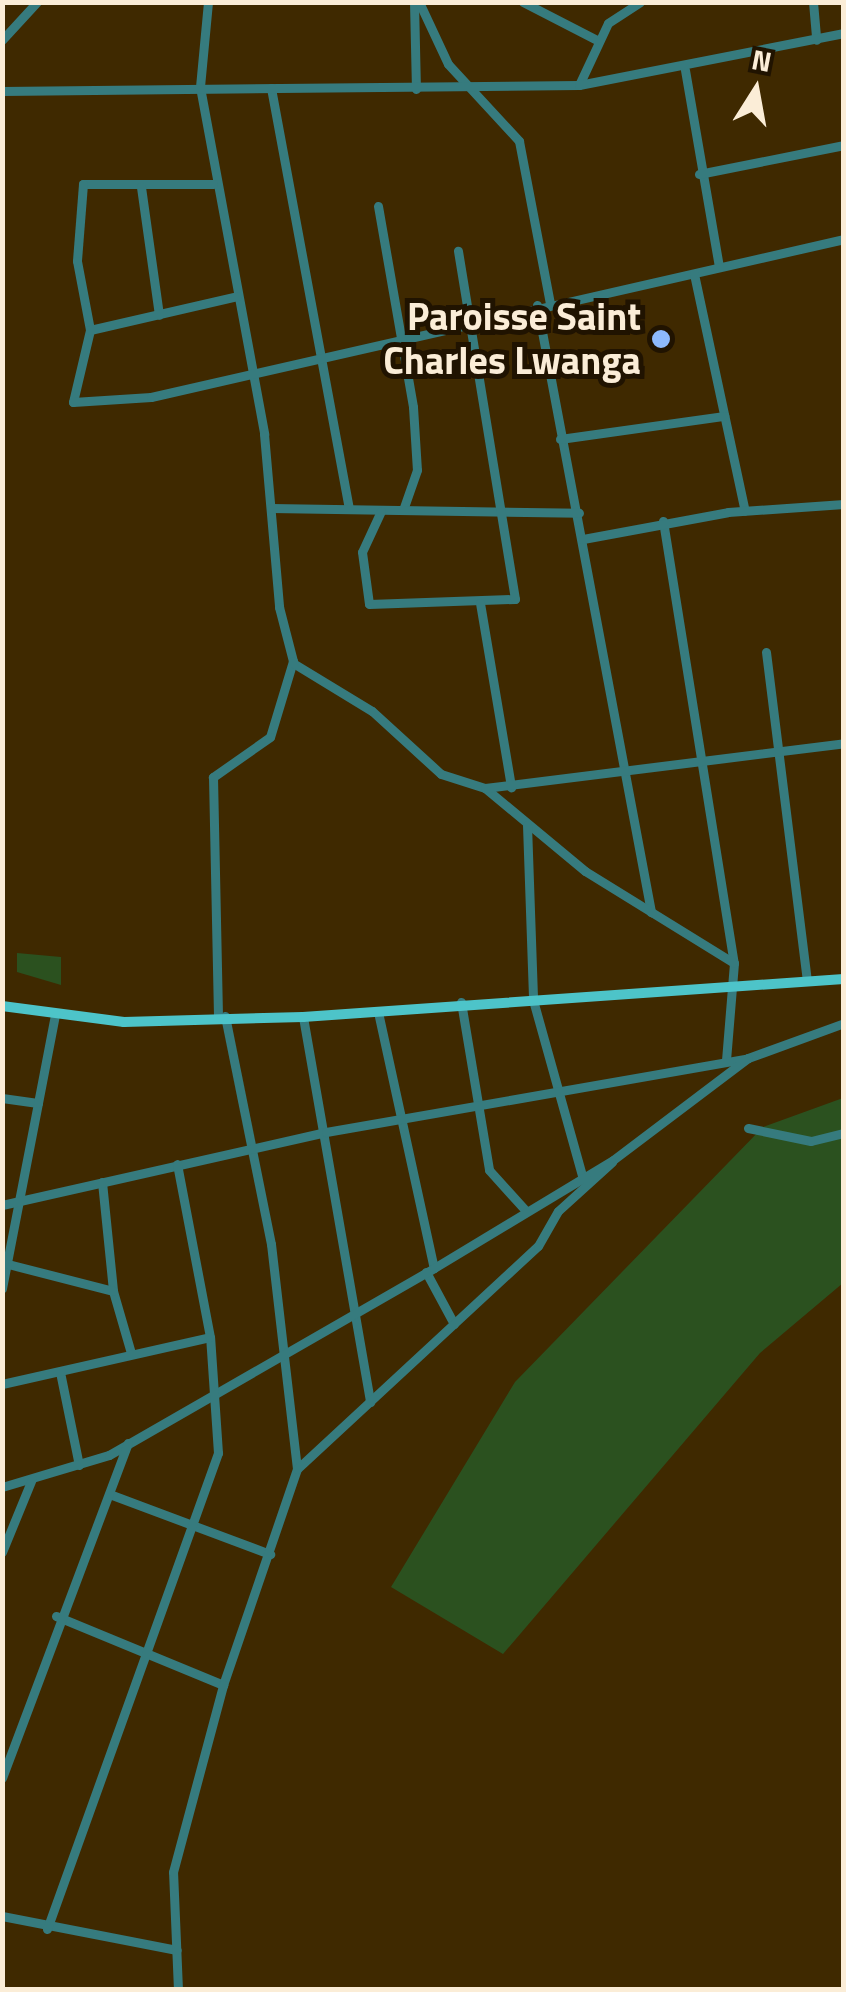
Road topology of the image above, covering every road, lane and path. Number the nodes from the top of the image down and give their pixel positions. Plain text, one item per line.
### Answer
1 (37, 2) edge
2 (208, 2) edge
3 (416, 2) edge
4 (524, 2) edge
5 (640, 2) edge
6 (814, 2) edge
7 (844, 34) edge
8 (2, 40) edge
9 (597, 40) junction
10 (816, 40) junction
11 (685, 70) junction
12 (580, 85) junction
13 (200, 87) junction
14 (271, 88) junction
15 (416, 89) junction
16 (2, 91) edge
17 (472, 92) junction
18 (844, 145) edge
19 (700, 174) junction
20 (213, 184) junction
21 (141, 187) junction
22 (378, 206) dead end
23 (844, 239) edge
24 (458, 251) dead end
25 (719, 266) junction
26 (694, 274) junction
27 (236, 296) junction
28 (550, 302) junction
29 (537, 305) junction
30 (159, 315) junction
31 (470, 322) junction
32 (90, 330) junction
33 (396, 340) junction
34 (322, 357) junction
35 (252, 372) junction
36 (724, 416) junction
37 (560, 439) junction
38 (844, 504) edge
39 (349, 506) junction
40 (270, 508) junction
41 (403, 510) junction
42 (746, 511) junction
43 (381, 512) junction
44 (579, 513) junction
45 (505, 517) junction
46 (664, 521) junction
47 (583, 539) junction
48 (480, 603) junction
49 (766, 652) dead end
50 (293, 663) junction
51 (844, 744) edge
52 (778, 754) junction
53 (700, 764) junction
54 (628, 777) junction
55 (511, 786) junction
56 (485, 788) junction
57 (526, 825) junction
58 (651, 912) junction
59 (734, 964) junction
60 (844, 979) edge
61 (806, 980) junction
62 (730, 986) junction
63 (533, 1000) junction
64 (461, 1002) junction
65 (2, 1006) edge
66 (378, 1012) junction
67 (55, 1015) junction
68 (221, 1016) junction
69 (302, 1017) junction
70 (844, 1023) edge
71 (748, 1058) junction
72 (726, 1060) junction
73 (560, 1089) junction
74 (2, 1098) edge
75 (474, 1102) junction
76 (38, 1103) junction
77 (403, 1119) junction
78 (748, 1128) dead end
79 (326, 1132) junction
80 (844, 1132) edge
81 (254, 1147) junction
82 (614, 1160) junction
83 (177, 1164) junction
84 (582, 1175) junction
85 (102, 1182) junction
86 (23, 1200) junction
87 (2, 1205) edge
88 (526, 1211) junction
89 (8, 1264) junction
90 (430, 1270) junction
91 (2, 1289) edge
92 (113, 1291) junction
93 (358, 1311) junction
94 (454, 1324) junction
95 (210, 1336) junction
96 (131, 1352) junction
97 (286, 1352) junction
98 (60, 1372) junction
99 (2, 1384) edge
100 (212, 1389) junction
101 (370, 1402) junction
102 (128, 1444) junction
103 (79, 1465) junction
104 (297, 1469) junction
105 (32, 1479) junction
106 (2, 1488) edge
107 (112, 1496) junction
108 (196, 1526) junction
109 (2, 1552) edge
110 (270, 1554) junction
111 (56, 1616) junction
112 (143, 1652) junction
113 (223, 1685) junction
114 (2, 1778) edge
115 (2, 1916) edge
116 (47, 1929) junction
117 (177, 1950) junction
118 (178, 1990) edge

1 - 8 street
2 - 13 street
3 - 15 street
3 - 17 street
4 - 9 street
5 - 9 street
6 - 10 street
7 - 10 street
9 - 12 street
10 - 11 street
11 - 12 street
11 - 19 street
12 - 17 street
13 - 14 street
13 - 16 street
13 - 20 street
14 - 15 street
14 - 34 street
15 - 17 street
17 - 28 street
18 - 19 street
19 - 25 street
20 - 21 street
20 - 27 street
21 - 30 street
21 - 32 street
22 - 33 street
23 - 25 street
24 - 31 street
25 - 26 street
26 - 28 street
26 - 36 street
27 - 30 street
27 - 35 street
28 - 29 street
29 - 31 street
29 - 37 street
30 - 32 street
31 - 33 street
31 - 45 street
32 - 35 street
33 - 34 street
33 - 41 street
34 - 35 street
34 - 39 street
35 - 40 street
36 - 37 street
36 - 42 street
37 - 44 street
38 - 42 street
39 - 40 street
39 - 43 street
40 - 50 street
41 - 43 street
41 - 45 street
42 - 46 street
43 - 48 street
44 - 45 street
44 - 47 street
45 - 48 street
46 - 47 street
46 - 53 street
47 - 54 street
48 - 55 street
49 - 52 street
50 - 56 street
50 - 68 street
51 - 52 street
52 - 53 street
52 - 61 street
53 - 54 street
53 - 59 street
54 - 55 street
54 - 58 street
55 - 56 street
56 - 57 street
57 - 58 street
57 - 63 street
58 - 59 street
59 - 62 street
60 - 61 main road
61 - 62 main road
62 - 63 main road
62 - 72 street
63 - 64 main road
63 - 73 street
64 - 66 main road
64 - 75 street
65 - 67 main road
66 - 69 main road
66 - 77 street
67 - 68 main road
67 - 76 street
68 - 69 main road
68 - 81 street
69 - 79 street
70 - 71 street
71 - 72 street
71 - 82 street
72 - 73 street
73 - 75 street
73 - 84 street
74 - 76 street
75 - 77 street
75 - 88 street
76 - 86 street
77 - 79 street
77 - 90 street
78 - 80 street
79 - 81 street
79 - 93 street
81 - 83 street
81 - 97 street
82 - 84 street
82 - 94 street
83 - 85 street
83 - 95 street
84 - 88 street
85 - 86 street
85 - 92 street
86 - 87 street
86 - 89 street
88 - 90 street
89 - 91 street
89 - 92 street
90 - 93 street
90 - 94 street
92 - 96 street
93 - 97 street
93 - 101 street
94 - 101 street
95 - 96 street
95 - 100 street
96 - 98 street
97 - 100 street
97 - 104 street
98 - 99 street
98 - 103 street
100 - 102 street
100 - 108 street
101 - 104 street
102 - 103 street
102 - 107 street
103 - 105 street
104 - 110 street
105 - 106 street
105 - 109 street
107 - 108 street
107 - 111 street
108 - 110 street
108 - 112 street
110 - 113 street
111 - 112 street
111 - 114 street
112 - 113 street
112 - 116 street
113 - 117 street
115 - 116 street
116 - 117 street
117 - 118 street

